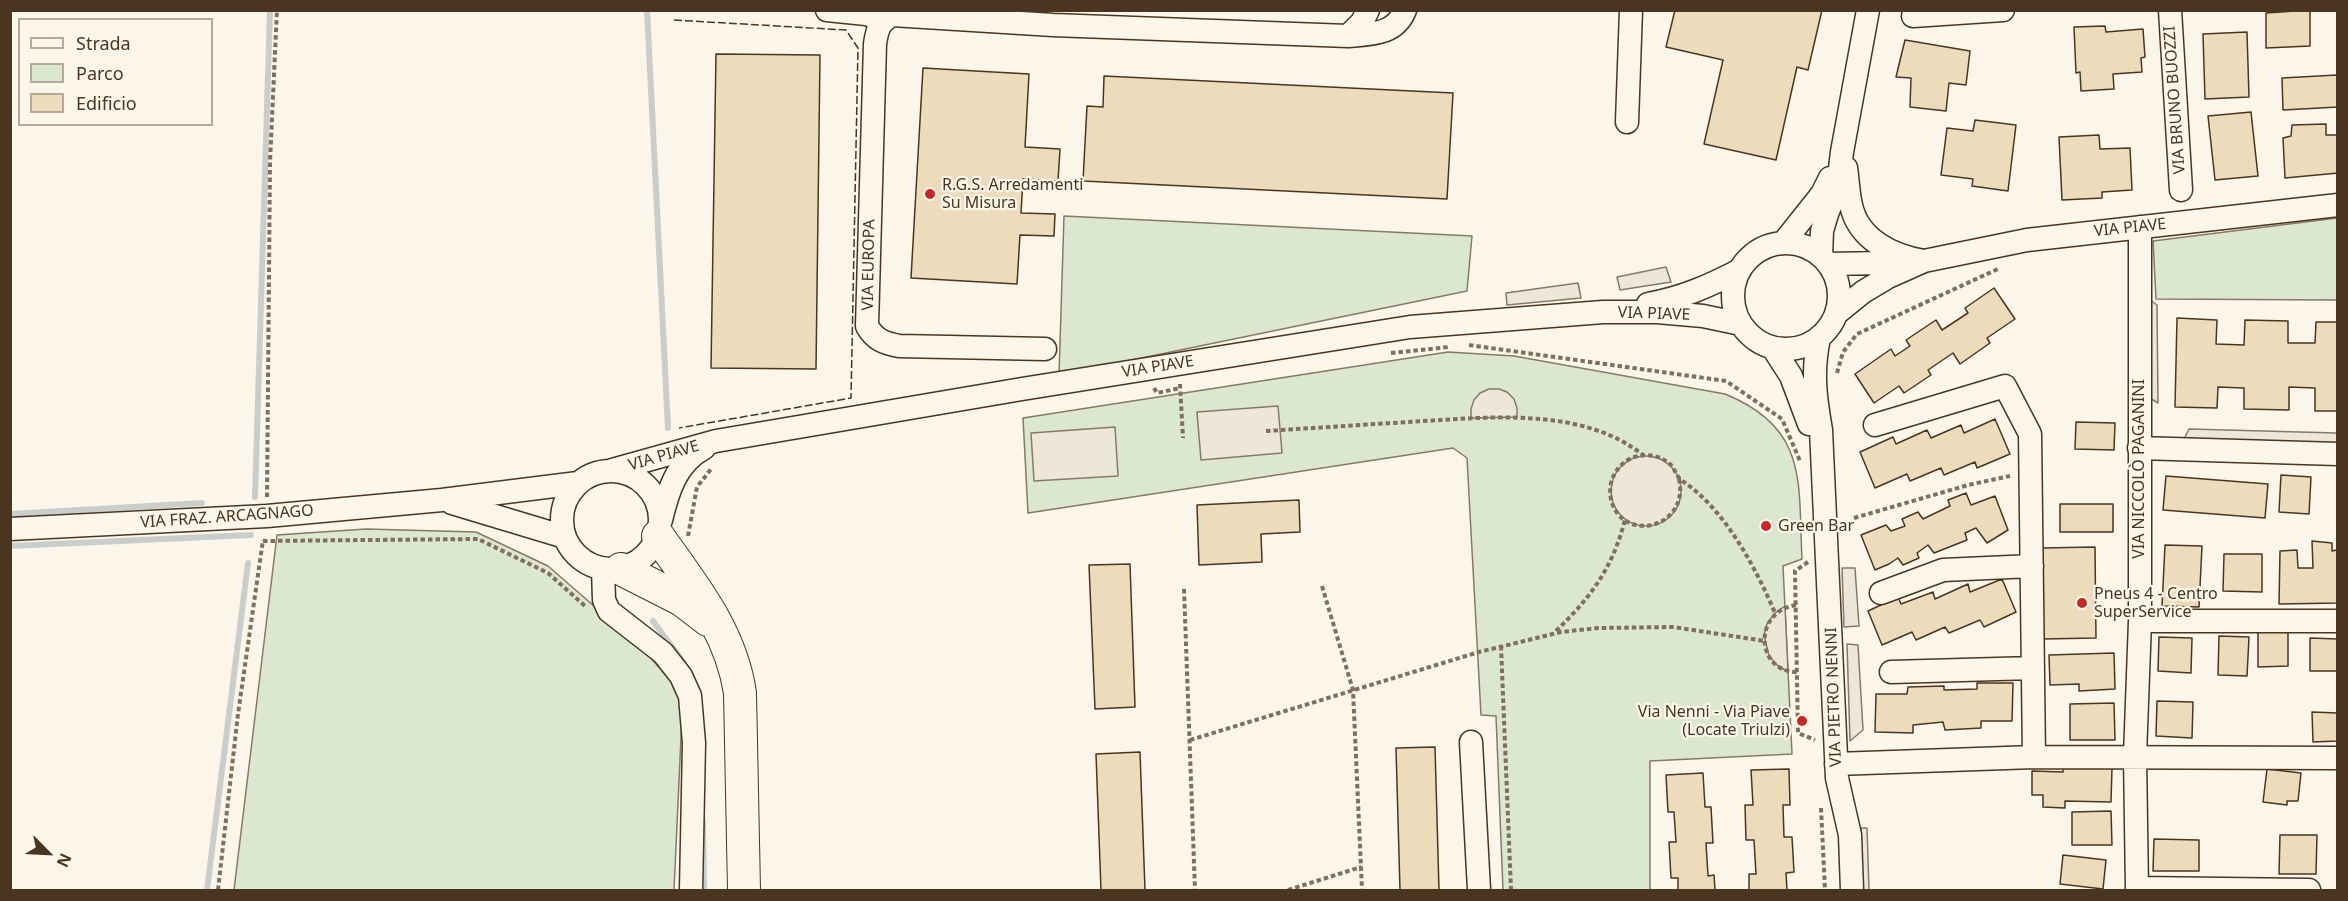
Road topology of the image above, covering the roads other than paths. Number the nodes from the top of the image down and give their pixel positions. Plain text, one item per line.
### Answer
1 (827, 10) edge
2 (1368, 10) edge
3 (1405, 10) edge
4 (1631, 10) edge
5 (1868, 10) edge
6 (2003, 10) edge
7 (2170, 10) edge
8 (1913, 16) dead end
9 (883, 20) junction
10 (1348, 36) junction
11 (1627, 122) dead end
12 (1842, 152) junction
13 (2181, 190) dead end
14 (2337, 205) edge
15 (2140, 227) junction
16 (1783, 243) junction
17 (1916, 259) junction
18 (1824, 260) junction
19 (1740, 270) junction
20 (1603, 312) junction
21 (1837, 313) junction
22 (1741, 324) junction
23 (1820, 338) junction
24 (1773, 348) junction
25 (1045, 349) dead end
26 (1875, 425) dead end
27 (2139, 448) junction
28 (717, 452) junction
29 (2337, 453) edge
30 (612, 470) junction
31 (578, 483) junction
32 (442, 500) junction
33 (1825, 501) junction
34 (10, 529) edge
35 (565, 537) junction
36 (663, 537) junction
37 (2032, 566) junction
38 (612, 569) junction
39 (1881, 593) dead end
40 (2140, 621) junction
41 (2337, 621) edge
42 (721, 629) junction
43 (2033, 668) junction
44 (1891, 672) dead end
45 (1471, 742) dead end
46 (2135, 756) junction
47 (2034, 757) junction
48 (2337, 758) edge
49 (1836, 764) junction
50 (2137, 889) edge
51 (691, 891) edge
52 (744, 891) edge
53 (1479, 891) edge
54 (1852, 891) edge
55 (2309, 891) edge

1 - 9 street
2 - 10 street
3 - 10 street
4 - 11 street
5 - 12 street
6 - 8 street
7 - 13 street, VIA BRUNO BUOZZI
9 - 10 street
9 - 25 street, VIA EUROPA
12 - 16 street
12 - 17 street
12 - 18 street
14 - 15 street, VIA PIAVE
15 - 17 street, VIA PIAVE
15 - 27 street, VIA NICCOLÒ PAGANINI
16 - 18 street
16 - 19 street, VIA PIAVE
17 - 18 street
17 - 21 street, VIA PIAVE
18 - 21 street
19 - 20 street, VIA PIAVE
19 - 22 street
20 - 22 street, VIA PIAVE
20 - 28 street, VIA PIAVE
21 - 23 street, VIA PIAVE
22 - 24 street, VIA PIAVE
23 - 24 street
23 - 33 street, VIA PIETRO NENNI
24 - 33 street, VIA PIETRO NENNI
26 - 37 street
27 - 29 street
27 - 40 street, VIA NICCOLÒ PAGANINI
28 - 30 street, VIA PIAVE
28 - 36 street, VIA PIAVE
30 - 31 street, VIA PIAVE
30 - 36 street, VIA PIAVE
31 - 32 street, VIA PIAVE
31 - 35 street
32 - 34 street, VIA FRAZ. ARCAGNAGO
32 - 35 street
33 - 49 street, VIA PIETRO NENNI
35 - 38 street
36 - 38 street, VIA PIAVE
36 - 42 highway
37 - 39 street
37 - 43 street
38 - 42 highway
38 - 51 street
40 - 41 street
40 - 46 street, VIA NICCOLÒ PAGANINI
42 - 52 highway
43 - 44 street
43 - 47 street
45 - 53 street
46 - 47 street
46 - 48 street
46 - 50 street, VIA NICCOLÒ PAGANINI
47 - 49 street
49 - 54 street, VIA PIETRO NENNI
50 - 55 street

